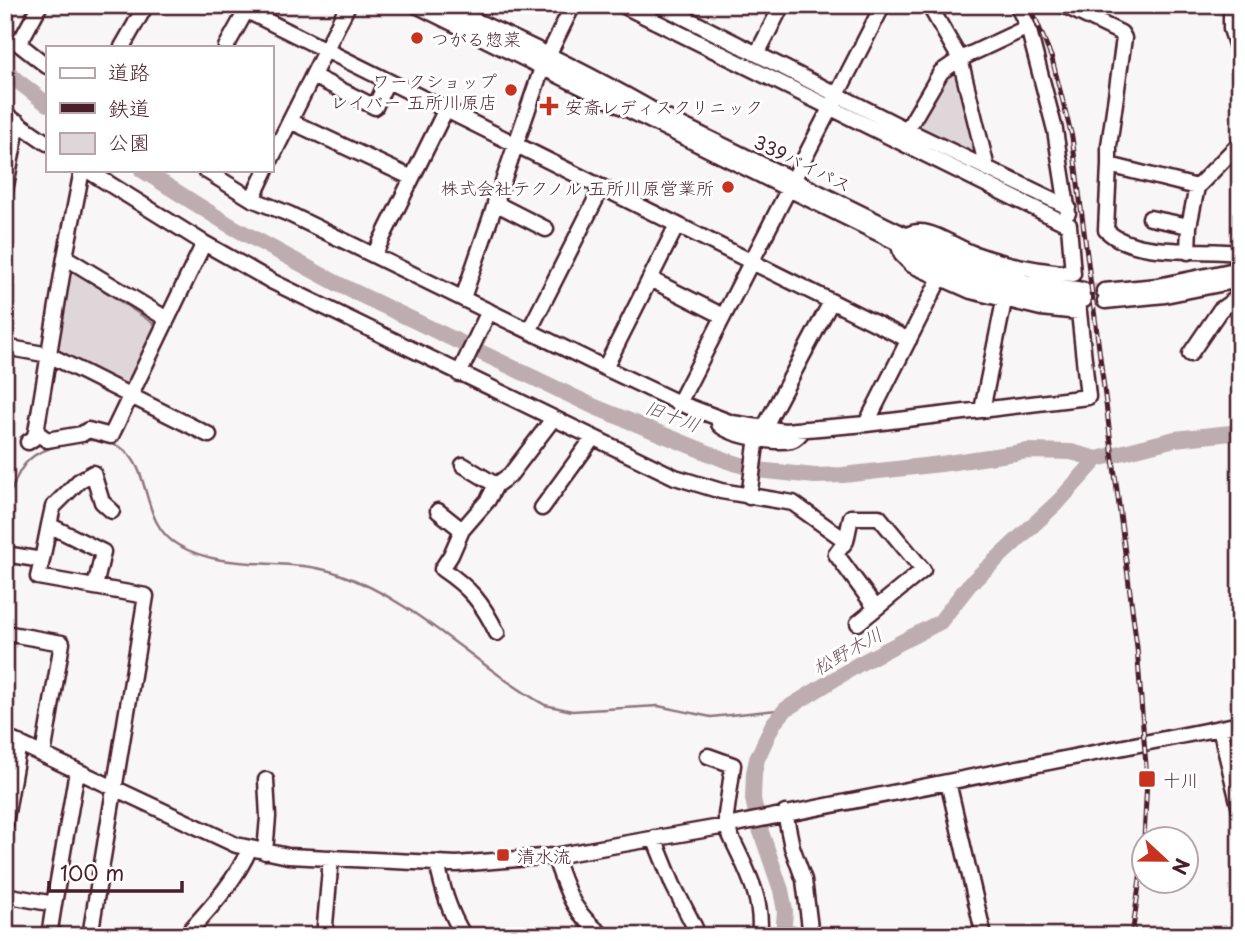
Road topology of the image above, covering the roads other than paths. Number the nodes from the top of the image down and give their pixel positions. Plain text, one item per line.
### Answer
1 (40, 5) edge
2 (146, 5) edge
3 (348, 5) edge
4 (416, 5) edge
5 (440, 5) edge
6 (573, 5) edge
7 (622, 5) edge
8 (660, 5) edge
9 (782, 5) edge
10 (883, 5) edge
11 (929, 5) edge
12 (1017, 5) edge
13 (1063, 5) edge
14 (1231, 5) edge
15 (241, 8) edge
16 (1028, 27) junction
17 (5, 33) edge
18 (19, 44) junction
19 (123, 46) edge
20 (226, 46) edge
21 (326, 51) junction
22 (757, 54) junction
23 (1240, 56) edge
24 (960, 59) junction
25 (545, 62) junction
26 (46, 65) edge
27 (313, 76) junction
28 (387, 81) junction
29 (838, 93) junction
30 (830, 107) junction
31 (445, 111) junction
32 (11, 118) edge
33 (290, 121) junction
34 (907, 130) junction
35 (46, 142) edge
36 (1240, 143) edge
37 (516, 145) junction
38 (273, 155) edge
39 (1109, 165) junction
40 (987, 168) junction
41 (84, 172) edge
42 (87, 172) edge
43 (208, 172) edge
44 (265, 172) edge
45 (410, 177) junction
46 (790, 185) junction
47 (602, 187) junction
48 (1197, 187) junction
49 (5, 191) edge
50 (252, 199) junction
51 (495, 204) junction
52 (1068, 207) junction
53 (1150, 218) dead end
54 (677, 225) junction
55 (1069, 225) junction
56 (1189, 226) junction
57 (546, 229) dead end
58 (901, 239) junction
59 (204, 243) junction
60 (1238, 250) edge
61 (1188, 252) junction
62 (374, 255) junction
63 (65, 257) junction
64 (751, 262) junction
65 (1240, 269) edge
66 (940, 278) junction
67 (650, 279) junction
68 (1240, 280) edge
69 (1083, 295) tunnel mouth
70 (1240, 296) edge
71 (463, 298) junction
72 (1004, 301) junction
73 (831, 302) junction
74 (489, 311) junction
75 (723, 316) junction
76 (167, 319) junction
77 (530, 331) junction
78 (909, 340) junction
79 (5, 347) edge
80 (1190, 354) dead end
81 (49, 355) junction
82 (605, 368) junction
83 (460, 371) junction
84 (130, 395) junction
85 (679, 402) junction
86 (982, 410) junction
87 (553, 419) junction
88 (866, 424) junction
89 (209, 435) dead end
90 (759, 435) junction
91 (593, 438) junction
92 (464, 465) dead end
93 (496, 485) junction
94 (749, 495) junction
95 (542, 508) dead end
96 (112, 511) dead end
97 (438, 511) dead end
98 (49, 525) junction
99 (463, 530) junction
100 (846, 541) junction
101 (5, 554) edge
102 (41, 561) junction
103 (95, 587) junction
104 (876, 607) junction
105 (858, 622) dead end
106 (5, 633) edge
107 (497, 633) dead end
108 (1240, 724) edge
109 (1220, 728) junction
110 (5, 737) edge
111 (19, 743) junction
112 (43, 755) junction
113 (708, 756) dead end
114 (77, 771) junction
115 (266, 780) dead end
116 (948, 782) junction
117 (115, 789) junction
118 (1240, 810) edge
119 (782, 814) junction
120 (5, 824) edge
121 (729, 825) junction
122 (654, 838) junction
123 (250, 848) junction
124 (265, 852) junction
125 (554, 856) junction
126 (331, 858) junction
127 (437, 863) junction
128 (5, 895) edge
129 (54, 904) junction
130 (695, 928) dead end
131 (49, 936) edge
132 (90, 936) edge
133 (185, 936) edge
134 (324, 936) edge
135 (464, 936) edge
136 (604, 936) edge
137 (759, 936) edge
138 (811, 936) edge
139 (984, 936) edge

1 - 18 street
2 - 19 street
3 - 21 street
4 - 25 street
5 - 25 street, 339バイパス
6 - 25 street
7 - 30 street
8 - 22 street
9 - 22 street
10 - 29 street
11 - 24 street
12 - 16 street
13 - 39 street
14 - 23 street
15 - 20 street
15 - 21 street
16 - 24 street
16 - 52 street
17 - 18 street
18 - 26 street
21 - 27 street
21 - 28 street
22 - 29 street
24 - 34 street
24 - 40 street
25 - 37 street
25 - 46 street, 339バイパス
27 - 28 street
27 - 33 street
28 - 31 street
29 - 30 street
29 - 34 street
30 - 46 street
30 - 55 street
31 - 37 street
31 - 45 street
32 - 35 street
32 - 49 street
33 - 38 street
33 - 45 street
34 - 40 street
36 - 48 street
37 - 47 street
37 - 51 street
39 - 48 street
39 - 61 street
40 - 52 street
41 - 63 street
42 - 59 street
43 - 50 street
44 - 50 street
45 - 62 street
46 - 58 street, 339バイパス
46 - 64 street
47 - 54 street
47 - 77 street
48 - 56 street
50 - 62 street
51 - 57 street
51 - 71 street
52 - 55 street
53 - 56 street
54 - 64 street
54 - 67 street
55 - 58 street
56 - 61 street
58 - 66 street
58 - 69 street, 339バイパス
59 - 76 street
59 - 83 street
60 - 61 street
62 - 71 street
63 - 76 street
63 - 81 street
64 - 73 street
64 - 75 street
65 - 68 street
66 - 72 street
66 - 78 street
67 - 75 street
67 - 82 street
70 - 80 street
71 - 74 street
72 - 86 street
72 - 86 street
73 - 78 street
73 - 90 street
74 - 77 street
74 - 83 street
75 - 85 street
76 - 84 street
77 - 82 street
78 - 88 street
79 - 81 street
81 - 84 street
81 - 84 street
82 - 85 street
83 - 87 street
84 - 89 street
85 - 90 street
86 - 88 street
87 - 91 street
87 - 93 street
88 - 90 street
90 - 94 street
91 - 94 street
91 - 95 street
92 - 93 street
93 - 99 street
94 - 100 street
96 - 98 street
97 - 99 street
98 - 102 street
98 - 103 street
99 - 107 street
100 - 104 street
100 - 104 street
101 - 102 street
102 - 103 street
103 - 117 street
104 - 105 street
106 - 112 street
108 - 109 street
109 - 116 street
109 - 118 street
110 - 111 street
111 - 112 street
111 - 120 street
112 - 114 street
113 - 121 street
114 - 117 street
114 - 129 street
115 - 124 street
116 - 119 street
116 - 139 street
117 - 123 street
117 - 132 street
119 - 121 street
119 - 138 street
121 - 122 street
121 - 137 street
122 - 125 street
122 - 130 street
123 - 124 street
123 - 133 street
124 - 126 street
125 - 127 street
125 - 136 street
126 - 127 street
126 - 134 street
127 - 135 street
128 - 129 street
129 - 131 street

